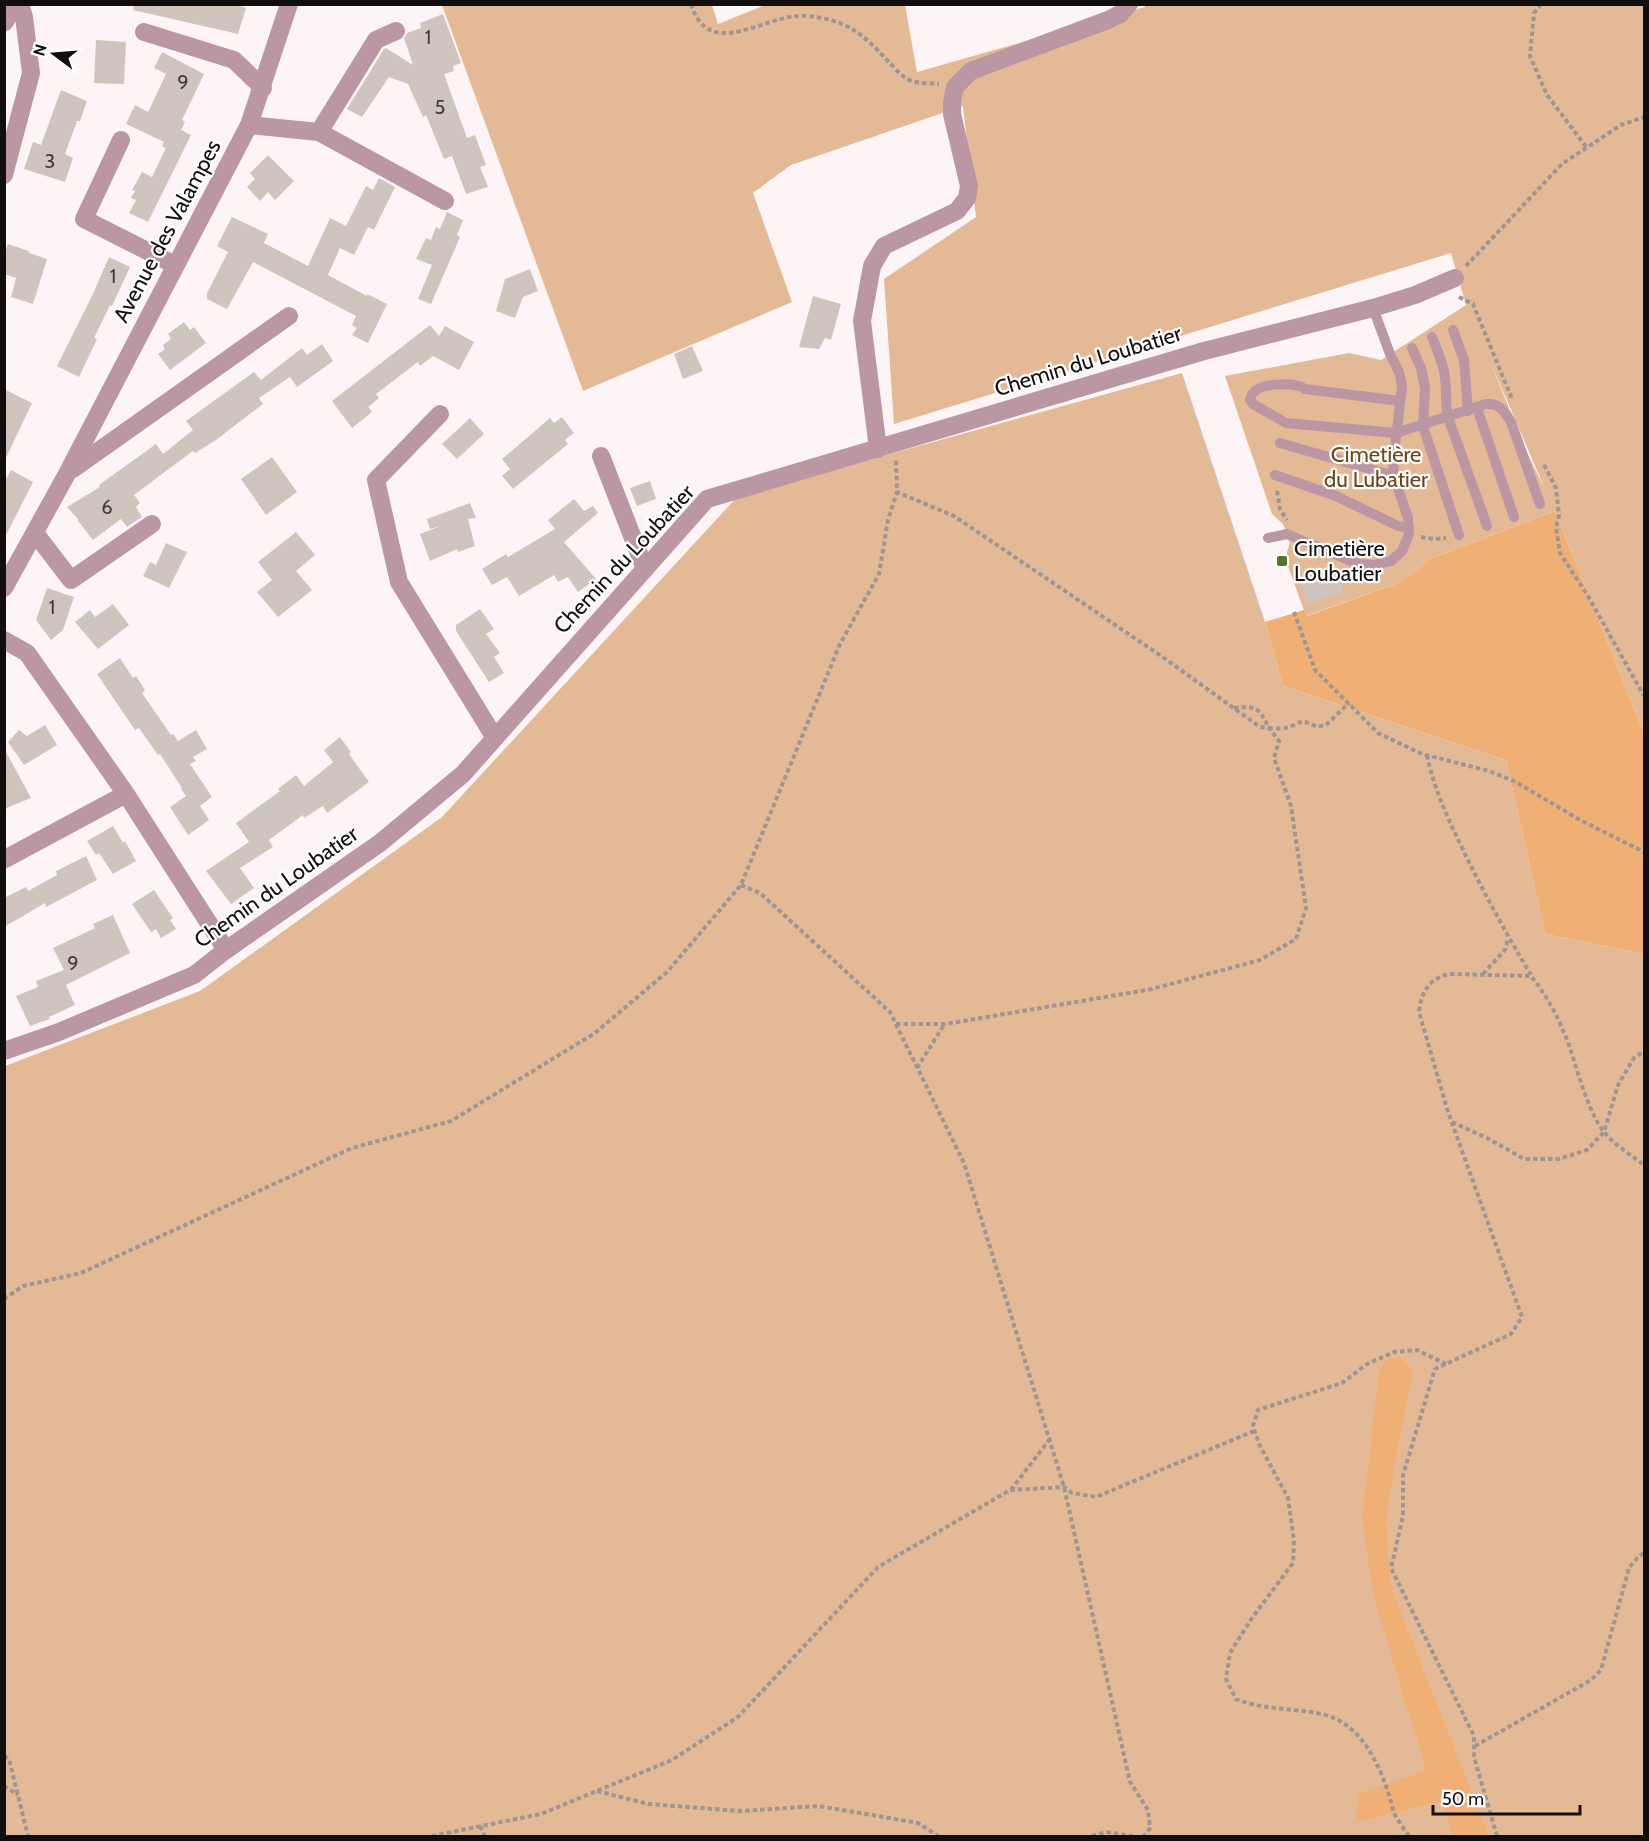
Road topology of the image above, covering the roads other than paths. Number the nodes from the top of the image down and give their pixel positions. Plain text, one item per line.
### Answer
1 (19, 4) edge
2 (289, 4) edge
3 (1129, 4) edge
4 (4, 23) edge
5 (396, 31) dead end
6 (144, 32) dead end
7 (263, 88) junction
8 (249, 125) junction
9 (319, 132) junction
10 (121, 140) dead end
11 (4, 176) edge
12 (444, 201) dead end
13 (176, 265) junction
14 (1455, 278) road end
15 (1373, 308) junction
16 (289, 316) dead end
17 (1453, 330) dead end
18 (1432, 337) dead end
19 (1412, 348) dead end
20 (1400, 401) junction
21 (1472, 409) junction
22 (440, 414) dead end
23 (1449, 417) junction
24 (1423, 426) junction
25 (1396, 434) junction
26 (1280, 443) dead end
27 (886, 446) junction
28 (601, 456) dead end
29 (68, 472) junction
30 (1275, 475) dead end
31 (1395, 476) junction
32 (1540, 504) dead end
33 (1514, 517) dead end
34 (152, 524) dead end
35 (1487, 526) dead end
36 (1409, 528) junction
37 (35, 533) junction
38 (1459, 535) dead end
39 (1268, 538) dead end
40 (645, 569) junction
41 (4, 588) edge
42 (4, 640) edge
43 (495, 738) junction
44 (126, 794) junction
45 (5, 859) edge
46 (226, 950) junction
47 (4, 1051) edge

1 - 4 street
1 - 11 street
2 - 7 street, Avenue des Valampes
3 - 27 street
5 - 9 street
6 - 7 street
7 - 8 street, Avenue des Valampes
8 - 9 street
8 - 13 street, Avenue des Valampes
9 - 12 street
10 - 13 street
13 - 29 street, Avenue des Valampes
14 - 15 street, Chemin du Loubatier
15 - 20 lane
15 - 27 street, Chemin du Loubatier
16 - 29 street, Avenue des Valampes
17 - 21 lane
18 - 23 lane
19 - 24 lane
20 - 25 lane
20 - 25 lane
21 - 23 lane
21 - 32 lane
21 - 33 lane
22 - 43 street
23 - 24 lane
23 - 35 lane
24 - 25 lane
24 - 38 lane
25 - 31 lane
26 - 31 lane
27 - 40 street, Chemin du Loubatier
28 - 40 street
29 - 37 street, Avenue des Valampes
30 - 36 lane
31 - 36 lane
34 - 37 street
36 - 39 lane
37 - 41 street, Avenue des Valampes
40 - 43 street, Chemin du Loubatier
42 - 44 street
43 - 46 street, Chemin du Loubatier
44 - 45 street
44 - 46 street
46 - 47 street, Chemin du Loubatier

